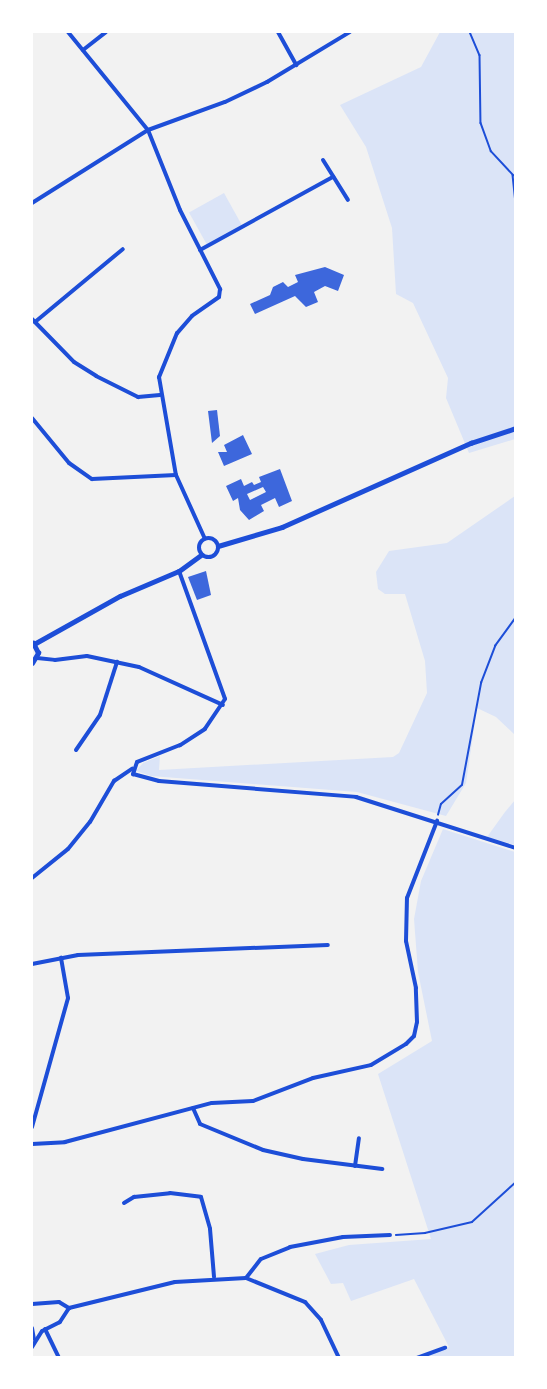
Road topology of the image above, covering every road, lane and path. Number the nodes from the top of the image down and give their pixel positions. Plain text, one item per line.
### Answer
1 (68, 32) edge
2 (105, 32) edge
3 (278, 32) edge
4 (350, 32) edge
5 (470, 32) edge
6 (83, 50) junction
7 (296, 65) junction
8 (148, 129) junction
9 (323, 160) dead end
10 (333, 177) junction
11 (348, 200) dead end
12 (32, 203) edge
13 (516, 205) edge
14 (123, 249) dead end
15 (200, 250) junction
16 (33, 321) edge
17 (160, 395) junction
18 (32, 418) edge
19 (516, 428) edge
20 (176, 475) junction
21 (205, 539) junction
22 (218, 546) junction
23 (201, 555) junction
24 (179, 572) junction
25 (516, 617) edge
26 (33, 643) edge
27 (37, 658) junction
28 (117, 662) junction
29 (32, 663) edge
30 (223, 705) junction
31 (76, 750) dead end
32 (132, 769) junction
33 (437, 821) junction
34 (516, 848) edge
35 (32, 878) edge
36 (328, 945) dead end
37 (61, 958) junction
38 (32, 964) edge
39 (193, 1108) junction
40 (32, 1127) edge
41 (359, 1138) dead end
42 (32, 1144) edge
43 (355, 1166) junction
44 (382, 1169) dead end
45 (516, 1182) edge
46 (124, 1203) dead end
47 (390, 1235) joint
48 (214, 1277) junction
49 (246, 1278) junction
50 (32, 1304) edge
51 (69, 1308) junction
52 (32, 1328) edge
53 (45, 1329) junction
54 (34, 1340) junction
55 (32, 1347) edge
56 (445, 1348) dead end
57 (59, 1358) edge
58 (339, 1358) edge
59 (417, 1358) edge

1 - 6 street
2 - 6 street
3 - 7 street
4 - 7 street
5 - 13 path
6 - 8 street
7 - 8 street
8 - 12 street
8 - 15 street
9 - 10 street
10 - 11 street
10 - 15 street
14 - 16 street
15 - 17 street
16 - 17 street
17 - 20 street
18 - 20 street
19 - 22 street
20 - 21 street
21 - 22 street
21 - 23 street
22 - 23 street
23 - 24 street
24 - 26 street
24 - 30 street
25 - 33 path
26 - 27 street
27 - 28 street
27 - 29 street
28 - 30 street
28 - 31 street
30 - 32 street
32 - 33 street
32 - 35 street
33 - 34 street
33 - 39 street
36 - 37 street
37 - 38 street
37 - 40 street
39 - 42 street
39 - 43 street
41 - 43 street
43 - 44 street
45 - 47 path
46 - 48 street
47 - 49 street
48 - 49 street
48 - 51 street
49 - 58 street
50 - 51 street
51 - 53 street
52 - 54 street
53 - 54 street
53 - 57 street
54 - 55 street
56 - 59 street

